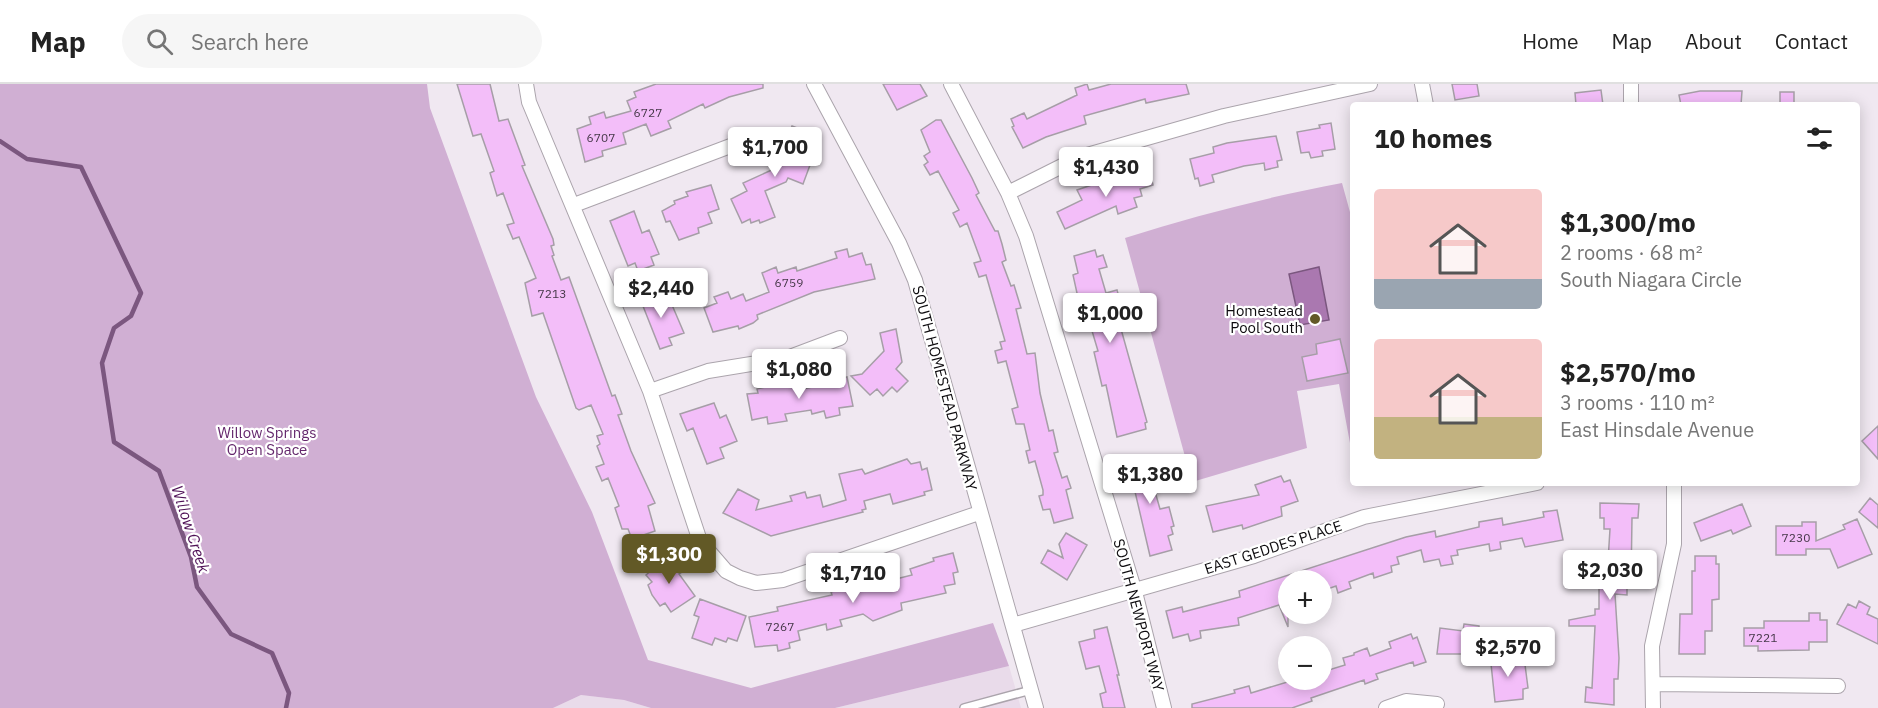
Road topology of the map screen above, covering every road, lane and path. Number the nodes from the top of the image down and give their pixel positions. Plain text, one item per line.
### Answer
1 (526, 84) edge
2 (814, 84) edge
3 (951, 84) edge
4 (1370, 84) edge
5 (1422, 84) edge
6 (1631, 84) edge
7 (1425, 102) edge
8 (1631, 102) edge
9 (749, 139) dead end
10 (1008, 193) junction
11 (574, 205) junction
12 (840, 338) dead end
13 (650, 391) junction
14 (1504, 486) edge
15 (1674, 486) edge
16 (1472, 489) edge
17 (979, 513) junction
18 (1135, 592) junction
19 (1013, 625) junction
20 (1653, 684) junction
21 (1838, 686) dead end
22 (1031, 690) junction
23 (1437, 704) dead end
24 (964, 708) edge
25 (1036, 708) edge
26 (1164, 708) edge
27 (1386, 708) edge
28 (1653, 708) edge

1 - 11 street
2 - 17 street, SOUTH HOMESTEAD PARKWAY
3 - 10 street, SOUTH NEWPORT WAY
4 - 10 street
5 - 7 street
6 - 8 street
9 - 11 street
10 - 18 street, SOUTH NEWPORT WAY
11 - 13 street
12 - 13 street
13 - 17 street
14 - 16 street, EAST GEDDES PLACE
15 - 20 street
16 - 18 street, EAST GEDDES PLACE
17 - 19 street, SOUTH HOMESTEAD PARKWAY
18 - 19 street, EAST GEDDES PLACE
18 - 26 street, SOUTH NEWPORT WAY
19 - 22 street, SOUTH HOMESTEAD PARKWAY
20 - 21 street
20 - 28 street
22 - 24 lane
22 - 25 street, SOUTH HOMESTEAD PARKWAY
23 - 27 street

